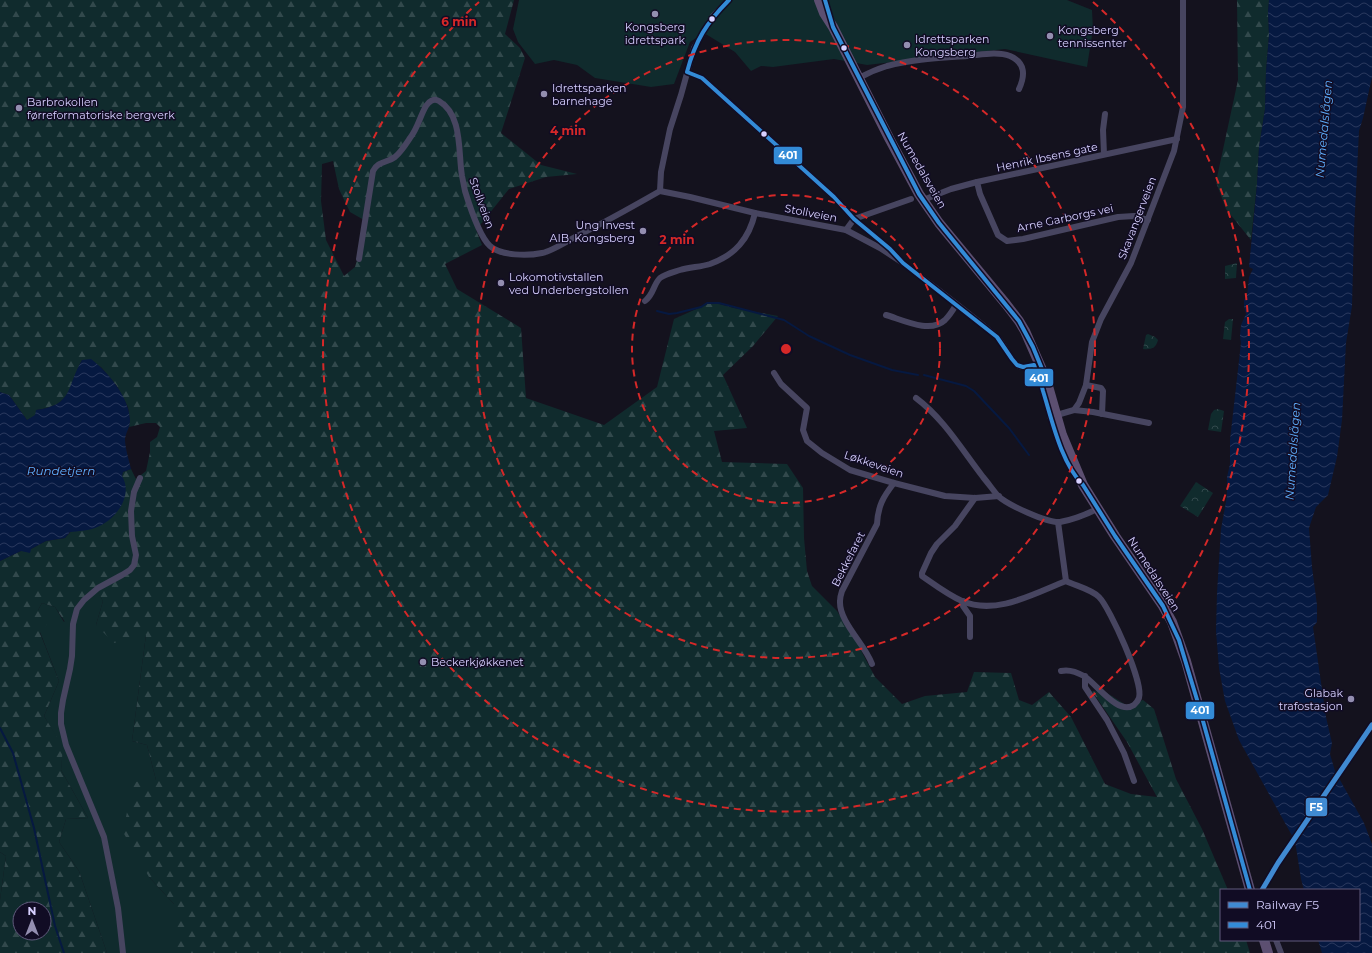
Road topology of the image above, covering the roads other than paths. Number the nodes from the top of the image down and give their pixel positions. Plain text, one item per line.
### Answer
1 (730, 0) edge
2 (819, 0) edge
3 (825, 0) edge
4 (1183, 0) edge
5 (833, 27) junction
6 (687, 72) junction
7 (858, 78) junction
8 (1019, 89) dead end
9 (1105, 114) dead end
10 (1176, 139) junction
11 (1104, 154) junction
12 (977, 182) junction
13 (660, 191) junction
14 (911, 199) dead end
15 (923, 200) junction
16 (755, 213) junction
17 (854, 219) junction
18 (1148, 220) junction
19 (846, 230) junction
20 (359, 259) dead end
21 (903, 263) junction
22 (645, 301) dead end
23 (956, 305) junction
24 (886, 315) dead end
25 (1037, 364) junction
26 (774, 373) dead end
27 (1086, 385) junction
28 (916, 398) dead end
29 (1074, 410) junction
30 (1102, 414) junction
31 (1053, 416) junction
32 (1149, 423) dead end
33 (140, 478) dead end
34 (894, 483) junction
35 (999, 496) junction
36 (975, 498) junction
37 (1097, 509) junction
38 (1058, 522) junction
39 (1066, 581) junction
40 (960, 600) junction
41 (970, 637) dead end
42 (872, 664) dead end
43 (1061, 671) dead end
44 (1085, 676) junction
45 (1134, 782) dead end
46 (1250, 889) edge
47 (1264, 941) edge
48 (1276, 941) edge
49 (123, 953) edge
50 (1268, 953) edge
51 (1280, 953) edge

1 - 6 street
2 - 5 main road, Numedalsveien
3 - 5 main road, Numedalsveien
4 - 10 street, Skavangerveien
5 - 7 main road, Numedalsveien
6 - 13 street
6 - 17 street
7 - 8 street
7 - 15 main road, Numedalsveien
9 - 11 street
10 - 11 street, Henrik Ibsens gate
10 - 18 street, Skavangerveien
11 - 12 street, Henrik Ibsens gate
12 - 15 street, Henrik Ibsens gate
12 - 18 street, Arne Garborgs vei
13 - 16 street, Stollveien
13 - 20 street, Stollveien
14 - 17 street
15 - 25 main road, Numedalsveien
16 - 19 street, Stollveien
16 - 22 street
17 - 19 street
17 - 21 street
18 - 27 street, Skavangerveien
19 - 21 street, Stollveien
21 - 23 street
23 - 24 street
23 - 25 street
25 - 31 main road, Numedalsveien
26 - 34 street, Løkkeveien
27 - 29 street, Skavangerveien
27 - 30 street
28 - 35 street
29 - 30 street
29 - 31 street
30 - 32 street
31 - 37 main road, Numedalsveien
33 - 49 street
34 - 36 street, Løkkeveien
34 - 42 street, Bekkefaret
35 - 36 street, Løkkeveien
35 - 38 street
36 - 40 street
37 - 38 street
37 - 46 main road, Numedalsveien
38 - 39 street
39 - 40 street
39 - 44 street
40 - 41 street
43 - 44 street
44 - 45 street
47 - 50 main road
48 - 51 street

